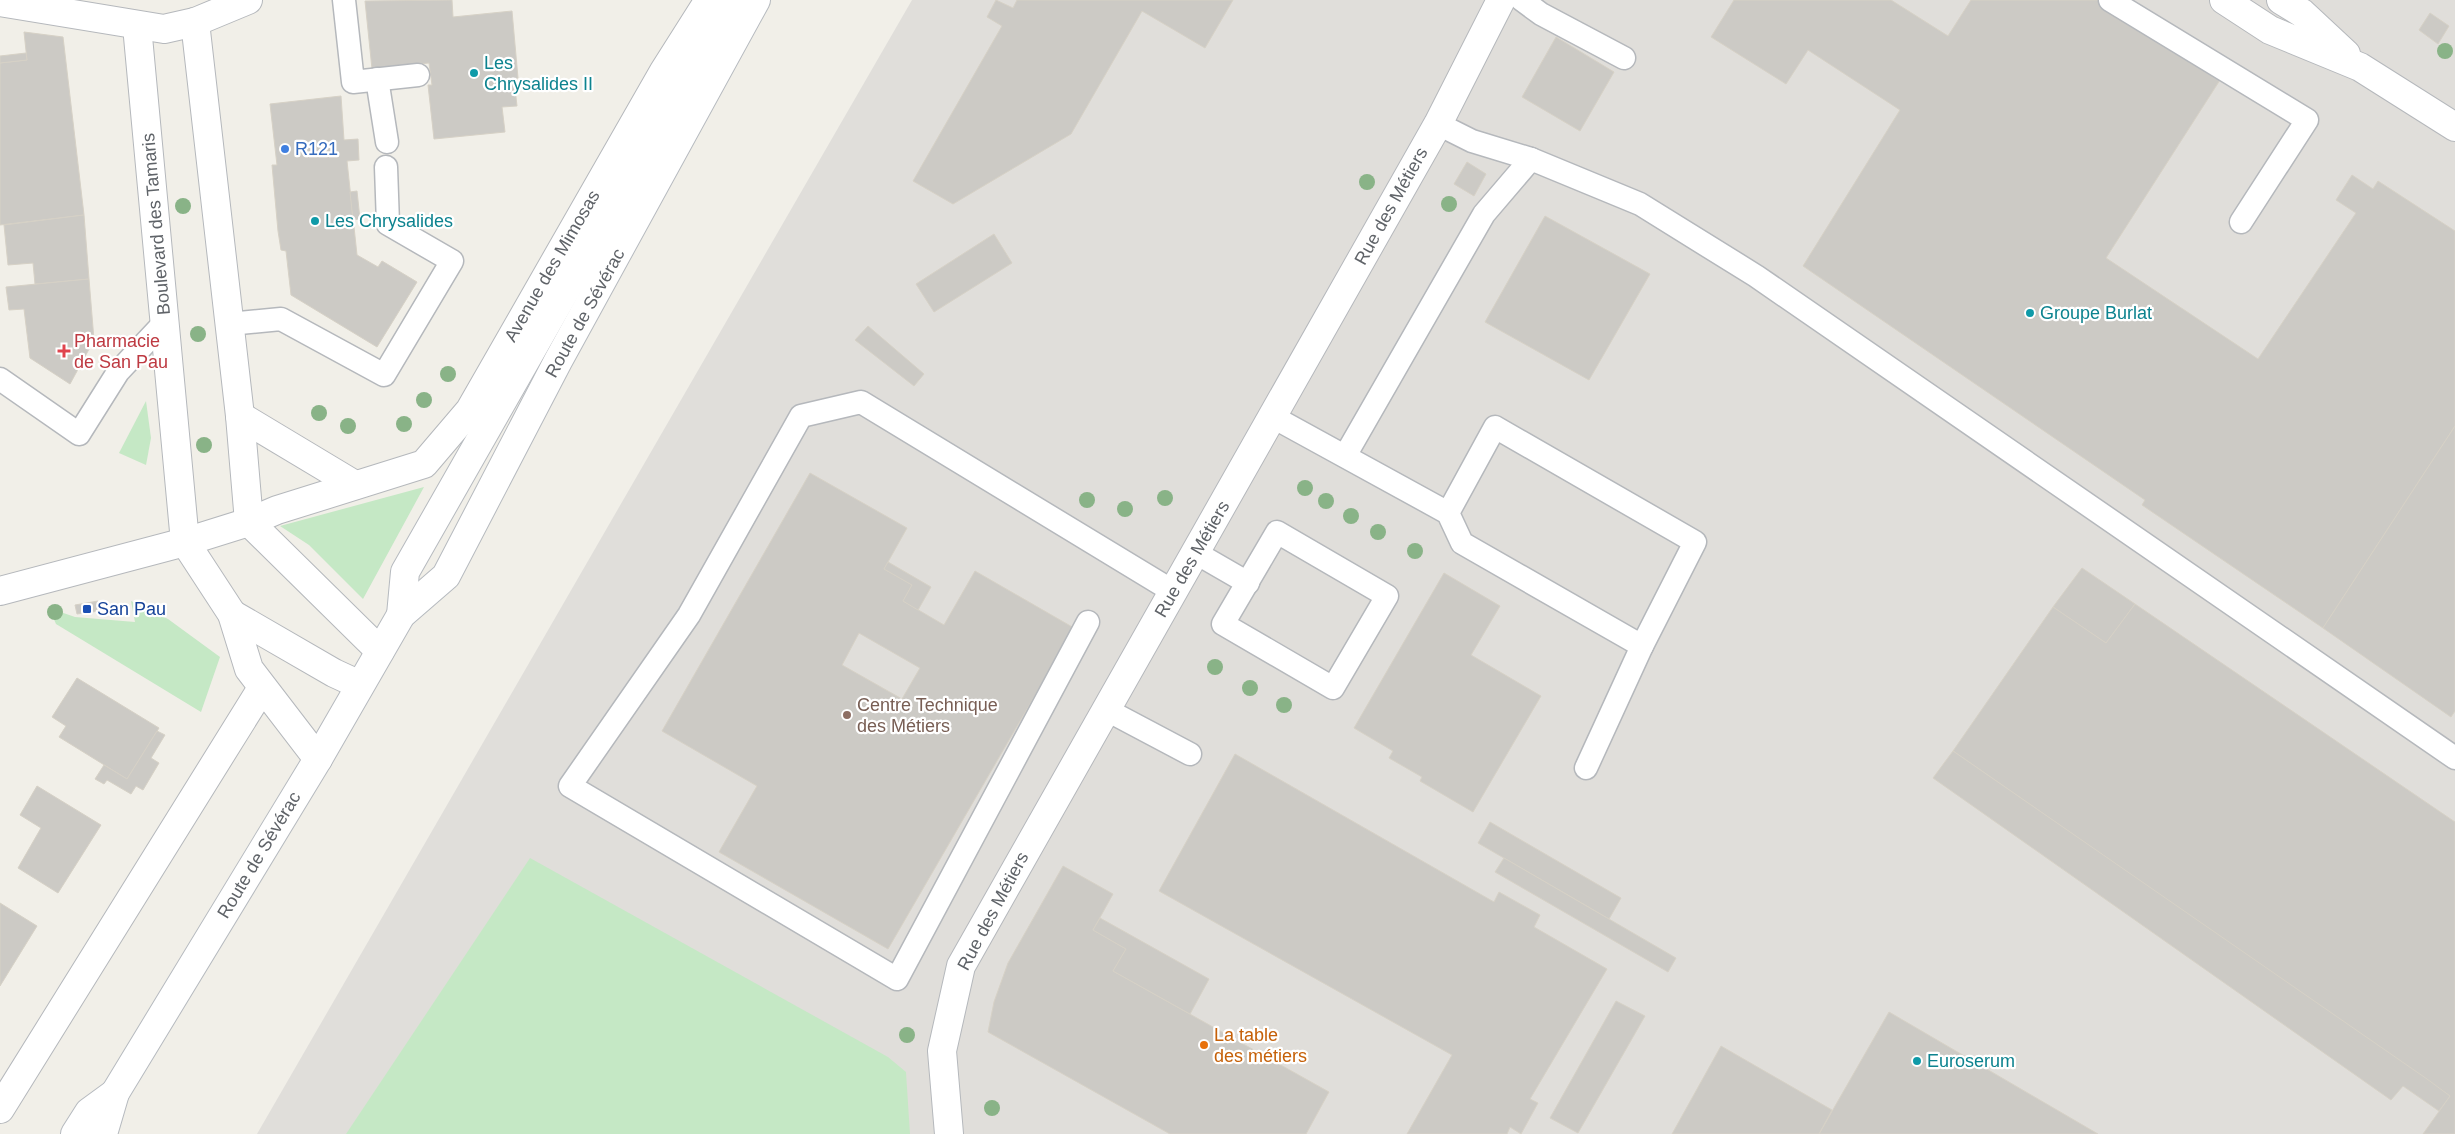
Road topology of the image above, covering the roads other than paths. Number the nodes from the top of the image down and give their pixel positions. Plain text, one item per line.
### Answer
1 (248, 0) edge
2 (344, 0) edge
3 (709, 0) edge
4 (731, 0) edge
5 (756, 0) edge
6 (1501, 0) edge
7 (1522, 0) edge
8 (2110, 0) edge
9 (2224, 0) edge
10 (2281, 0) edge
11 (0, 2) edge
12 (195, 22) junction
13 (137, 26) junction
14 (1624, 58) dead end
15 (2360, 67) junction
16 (418, 75) dead end
17 (377, 79) junction
18 (1438, 124) junction
19 (2455, 127) edge
20 (387, 142) dead end
21 (1531, 159) junction
22 (386, 167) dead end
23 (2241, 222) dead end
24 (165, 322) junction
25 (229, 324) junction
26 (0, 379) edge
27 (240, 416) junction
28 (1273, 417) junction
29 (1345, 456) junction
30 (355, 485) junction
31 (1448, 513) junction
32 (249, 522) junction
33 (185, 542) junction
34 (1196, 553) junction
35 (1248, 583) junction
36 (0, 591) edge
37 (1174, 592) junction
38 (232, 614) junction
39 (401, 615) junction
40 (1088, 622) dead end
41 (1642, 646) junction
42 (380, 651) junction
43 (360, 685) junction
44 (262, 688) junction
45 (1105, 709) junction
46 (1190, 754) dead end
47 (2455, 758) edge
48 (318, 759) junction
49 (1586, 768) dead end
50 (115, 1093) junction
51 (0, 1109) edge
52 (75, 1134) edge
53 (103, 1134) edge
54 (949, 1134) edge

1 - 12 street
2 - 17 lane
3 - 30 street, Avenue des Mimosas
4 - 39 street, Route de Sévérac
5 - 39 street, Route de Sévérac
6 - 18 street, Rue des Métiers
7 - 14 lane
8 - 23 lane
9 - 15 street
10 - 15 street
11 - 13 street
12 - 13 street
12 - 25 street
13 - 24 street, Boulevard des Tamaris
15 - 19 street
16 - 17 lane
17 - 20 lane
18 - 21 lane
18 - 28 street, Rue des Métiers
21 - 29 lane
21 - 47 lane
22 - 25 lane
24 - 26 lane
24 - 33 street, Boulevard des Tamaris
25 - 27 street
27 - 30 street
27 - 32 street
28 - 29 lane
28 - 34 street, Rue des Métiers
29 - 31 lane
30 - 32 street, Avenue des Mimosas
31 - 41 lane
31 - 41 lane
32 - 33 street, Avenue des Mimosas
32 - 42 street
33 - 36 street, Avenue des Mimosas
33 - 38 street
34 - 35 lane
34 - 37 street, Rue des Métiers
35 - 35 lane
37 - 40 lane
37 - 45 street, Rue des Métiers
38 - 43 street
38 - 44 street
39 - 42 street, Route de Sévérac
41 - 49 lane
42 - 43 street, Route de Sévérac
43 - 48 street, Route de Sévérac
44 - 48 street
44 - 51 street
45 - 46 lane
45 - 54 street, Rue des Métiers
48 - 50 street, Route de Sévérac
50 - 52 street, Route de Sévérac
50 - 53 street, Route de Sévérac

